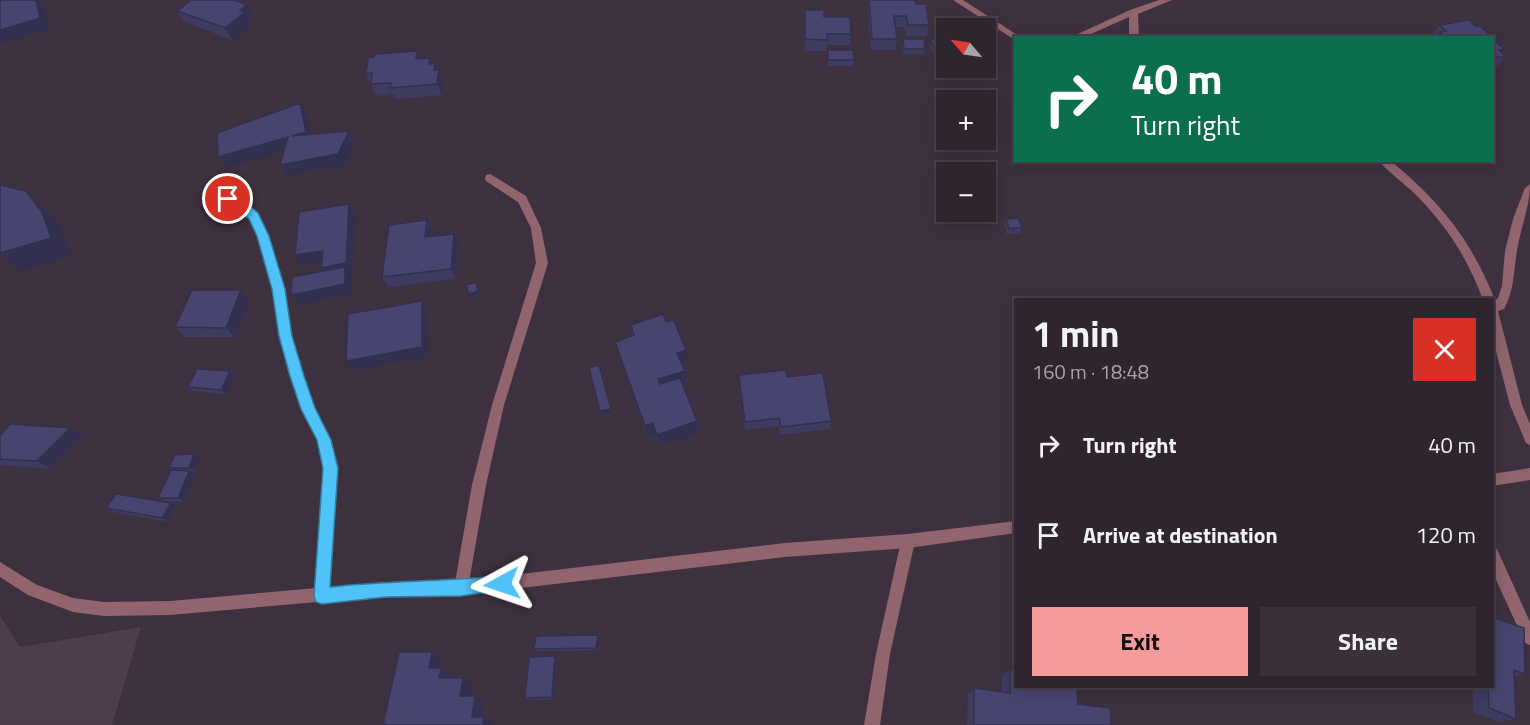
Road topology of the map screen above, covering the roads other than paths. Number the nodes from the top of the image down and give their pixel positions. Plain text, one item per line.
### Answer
1 (957, 0) edge
2 (1168, 0) edge
3 (1133, 12) junction
4 (1015, 36) edge
5 (1078, 36) edge
6 (1134, 36) edge
7 (1385, 162) edge
8 (490, 178) dead end
9 (1530, 188) edge
10 (228, 199) dead end
11 (1489, 298) edge
12 (1494, 308) edge
13 (1494, 317) edge
14 (1530, 439) edge
15 (1530, 474) edge
16 (1494, 480) edge
17 (1014, 526) edge
18 (908, 542) junction
19 (1494, 558) edge
20 (0, 569) edge
21 (461, 588) junction
22 (322, 596) junction
23 (1530, 638) edge
24 (872, 725) edge

1 - 4 street
2 - 3 street
3 - 5 street
3 - 6 street
7 - 11 street
8 - 21 street
9 - 12 street
10 - 22 street
13 - 14 street
15 - 16 street
17 - 18 street
18 - 21 street
18 - 24 street
19 - 23 street
20 - 22 street
21 - 22 street

